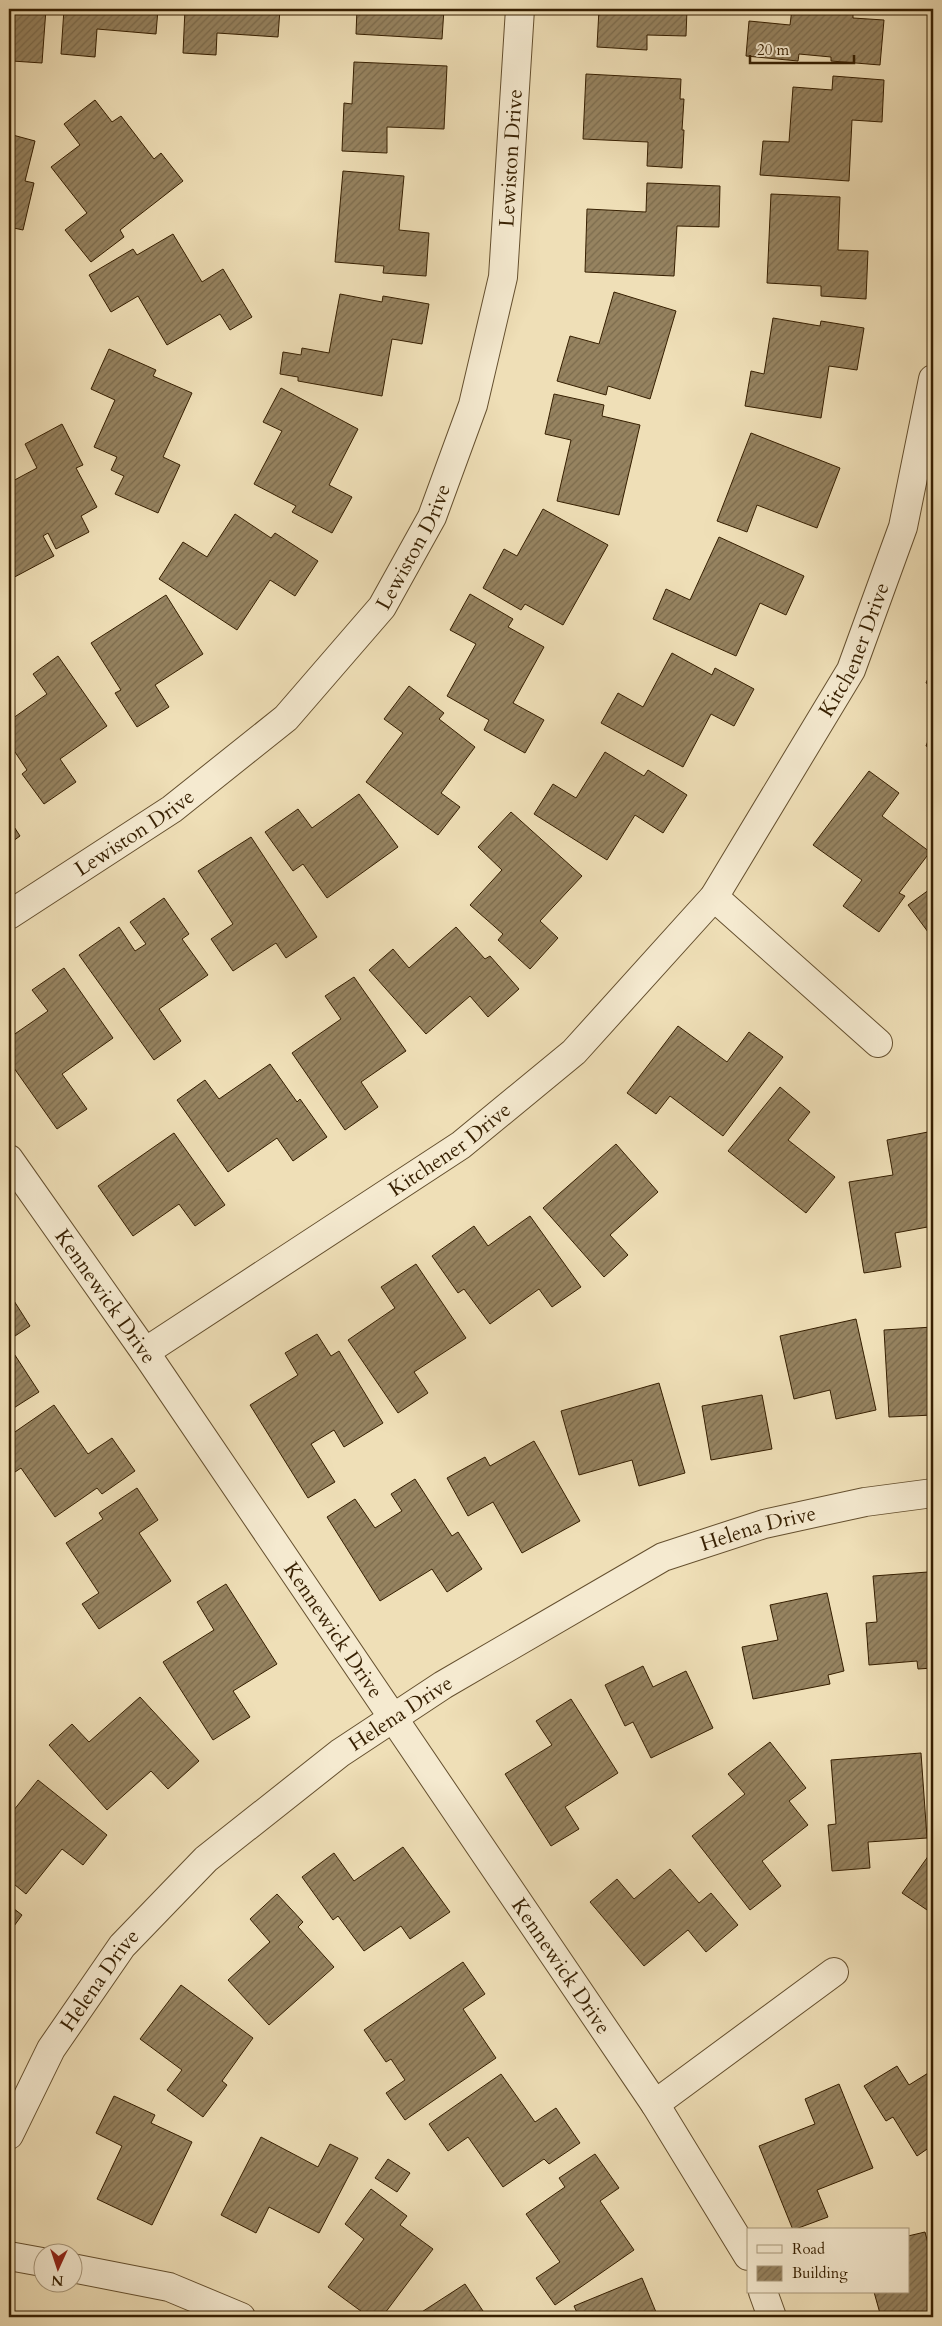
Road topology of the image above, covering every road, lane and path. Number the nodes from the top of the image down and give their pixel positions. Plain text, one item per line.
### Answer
1 (520, 9) edge
2 (933, 379) edge
3 (714, 897) junction
4 (9, 915) edge
5 (878, 1043) dead end
6 (9, 1159) edge
7 (145, 1352) junction
8 (933, 1493) edge
9 (393, 1717) junction
10 (834, 1972) dead end
11 (655, 2104) junction
12 (9, 2135) edge
13 (747, 2254) edge
14 (9, 2256) edge
15 (32, 2260) edge
16 (82, 2270) edge
17 (764, 2294) edge
18 (241, 2317) edge
19 (772, 2317) edge

1 - 4 street, Lewiston Drive
2 - 3 street, Kitchener Drive
3 - 5 street
3 - 7 street, Kitchener Drive
6 - 7 street, Kennewick Drive
7 - 9 street, Kennewick Drive
8 - 9 street, Helena Drive
9 - 11 street, Kennewick Drive
9 - 12 street, Helena Drive
10 - 11 street
11 - 13 street, Kennewick Drive
14 - 15 street
16 - 18 street
17 - 19 street

